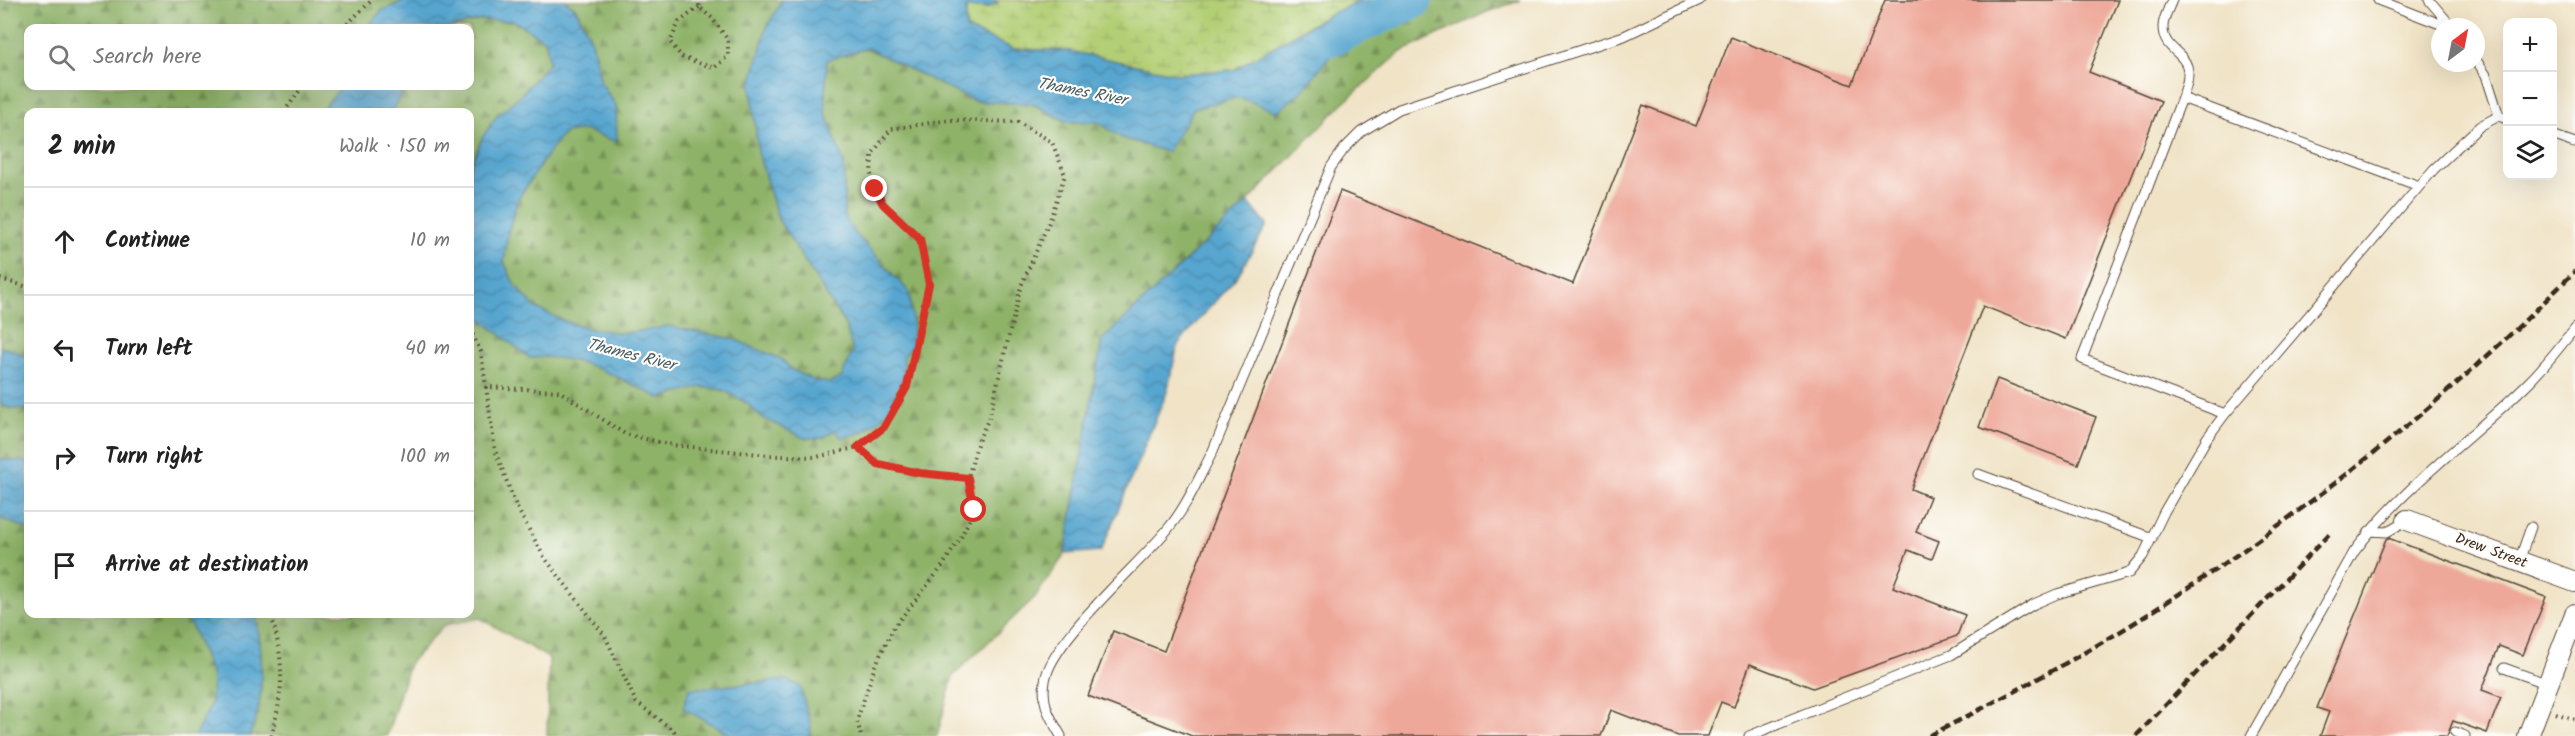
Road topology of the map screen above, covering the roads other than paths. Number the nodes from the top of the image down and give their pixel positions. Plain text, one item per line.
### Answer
1 (1700, 0) edge
2 (2172, 0) edge
3 (2378, 0) edge
4 (2429, 0) edge
5 (2443, 18) edge
6 (2431, 20) edge
7 (2484, 72) edge
8 (2182, 98) junction
9 (2503, 118) edge
10 (2557, 136) edge
11 (2575, 143) edge
12 (2419, 186) junction
13 (2575, 328) edge
14 (2225, 414) junction
15 (1978, 474) dead end
16 (2407, 520) joint
17 (2532, 527) dead end
18 (2370, 531) junction
19 (2152, 538) junction
20 (2519, 561) junction
21 (2575, 582) edge
22 (2575, 614) edge
23 (2504, 668) dead end
24 (2548, 684) junction
25 (1061, 736) edge
26 (1749, 736) edge
27 (2251, 736) edge
28 (2528, 736) edge

1 - 25 lane
2 - 8 lane
3 - 6 lane
4 - 5 lane
7 - 9 lane
8 - 12 lane
8 - 14 lane
9 - 12 lane
10 - 11 lane
12 - 14 lane
13 - 18 lane
14 - 19 lane
15 - 19 lane
16 - 18 lane
16 - 20 street, Drew Street
17 - 20 lane
18 - 27 lane
19 - 26 lane
20 - 21 street, Drew Street
22 - 24 street
23 - 24 lane
24 - 28 street

